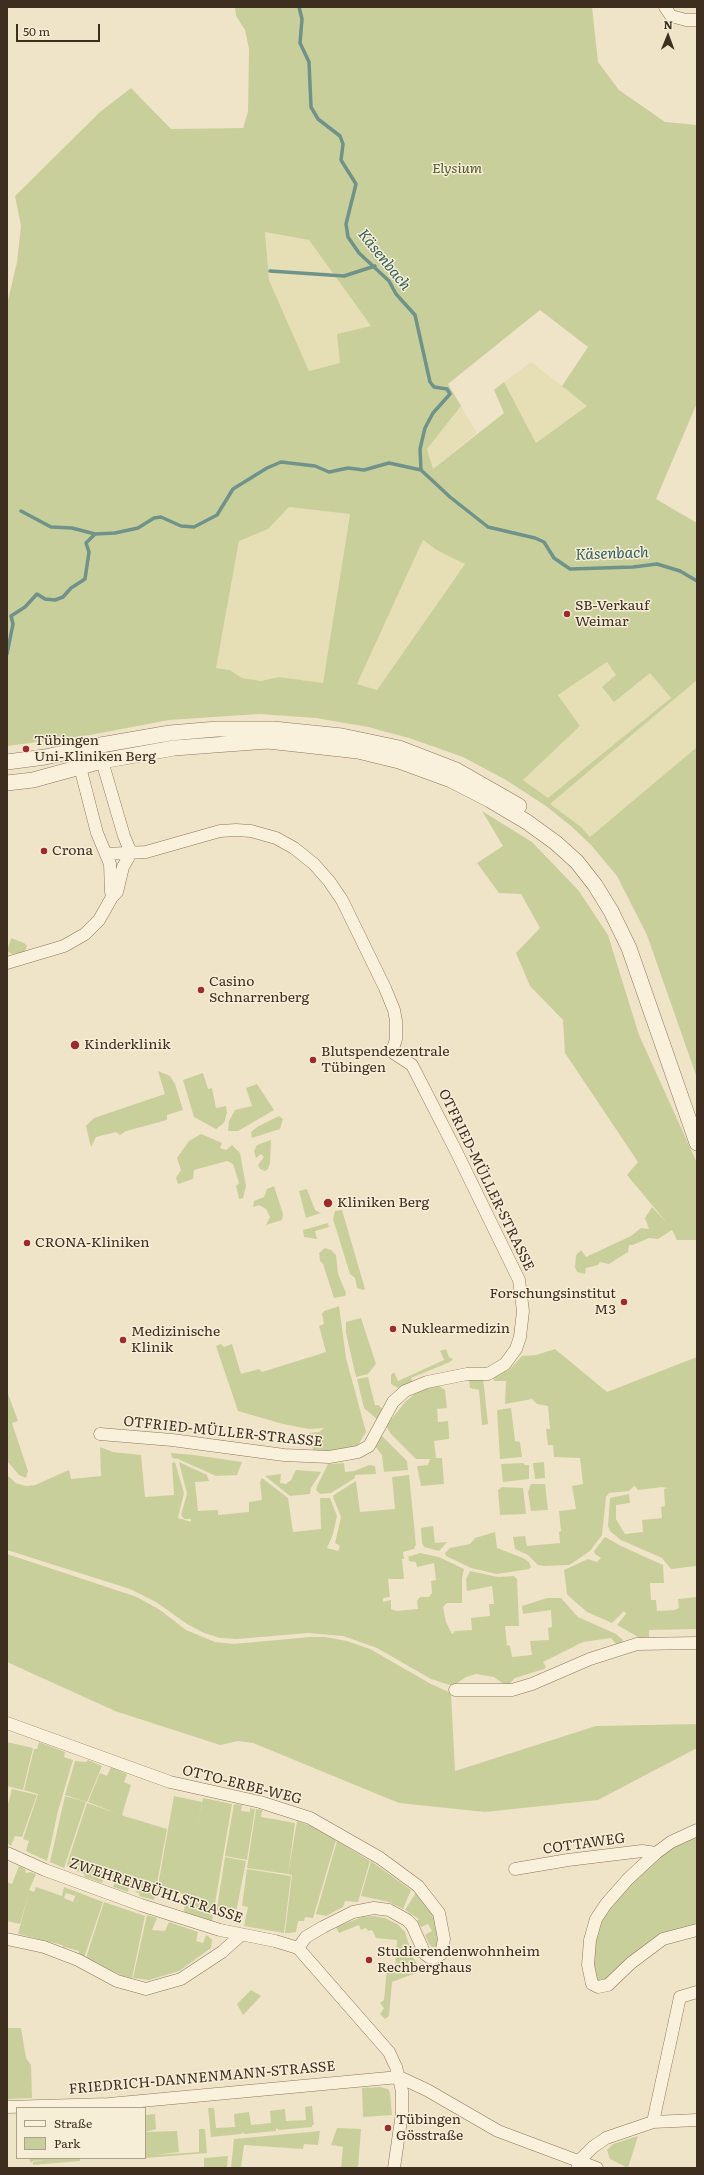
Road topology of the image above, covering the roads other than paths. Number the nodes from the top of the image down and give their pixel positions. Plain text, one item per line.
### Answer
1 (665, 7) edge
2 (697, 20) edge
3 (84, 755) junction
4 (102, 761) junction
5 (7, 762) edge
6 (7, 783) edge
7 (131, 853) junction
8 (106, 854) junction
9 (112, 897) junction
10 (7, 963) edge
11 (697, 1116) edge
12 (697, 1143) edge
13 (100, 1434) dead end
14 (697, 1643) edge
15 (455, 1690) dead end
16 (7, 1723) edge
17 (697, 1830) edge
18 (7, 1853) edge
19 (656, 1853) junction
20 (515, 1869) dead end
21 (697, 1930) edge
22 (241, 1935) junction
23 (7, 1939) edge
24 (298, 1948) junction
25 (697, 1992) edge
26 (399, 2077) junction
27 (7, 2107) edge
28 (697, 2120) edge
29 (652, 2122) junction
30 (579, 2164) edge
31 (394, 2168) edge
32 (597, 2168) edge

1 - 2 street
3 - 4 street
3 - 5 street
3 - 6 street
3 - 8 street
3 - 11 street
4 - 7 street
4 - 12 street
7 - 8 street, OTFRIED-MÜLLER-STRASSE
7 - 9 street
7 - 13 street, OTFRIED-MÜLLER-STRASSE
8 - 9 street
9 - 10 street
14 - 15 street
16 - 24 street, OTTO-ERBE-WEG
17 - 19 street
18 - 22 street, ZWEHRENBÜHLSTRASSE
19 - 20 street, COTTAWEG
19 - 21 street
22 - 23 street
22 - 24 street, ZWEHRENBÜHLSTRASSE
24 - 26 street
25 - 29 street
26 - 27 street, FRIEDRICH-DANNENMANN-STRASSE
26 - 30 street
26 - 31 street
28 - 29 street
29 - 30 street
30 - 32 street

